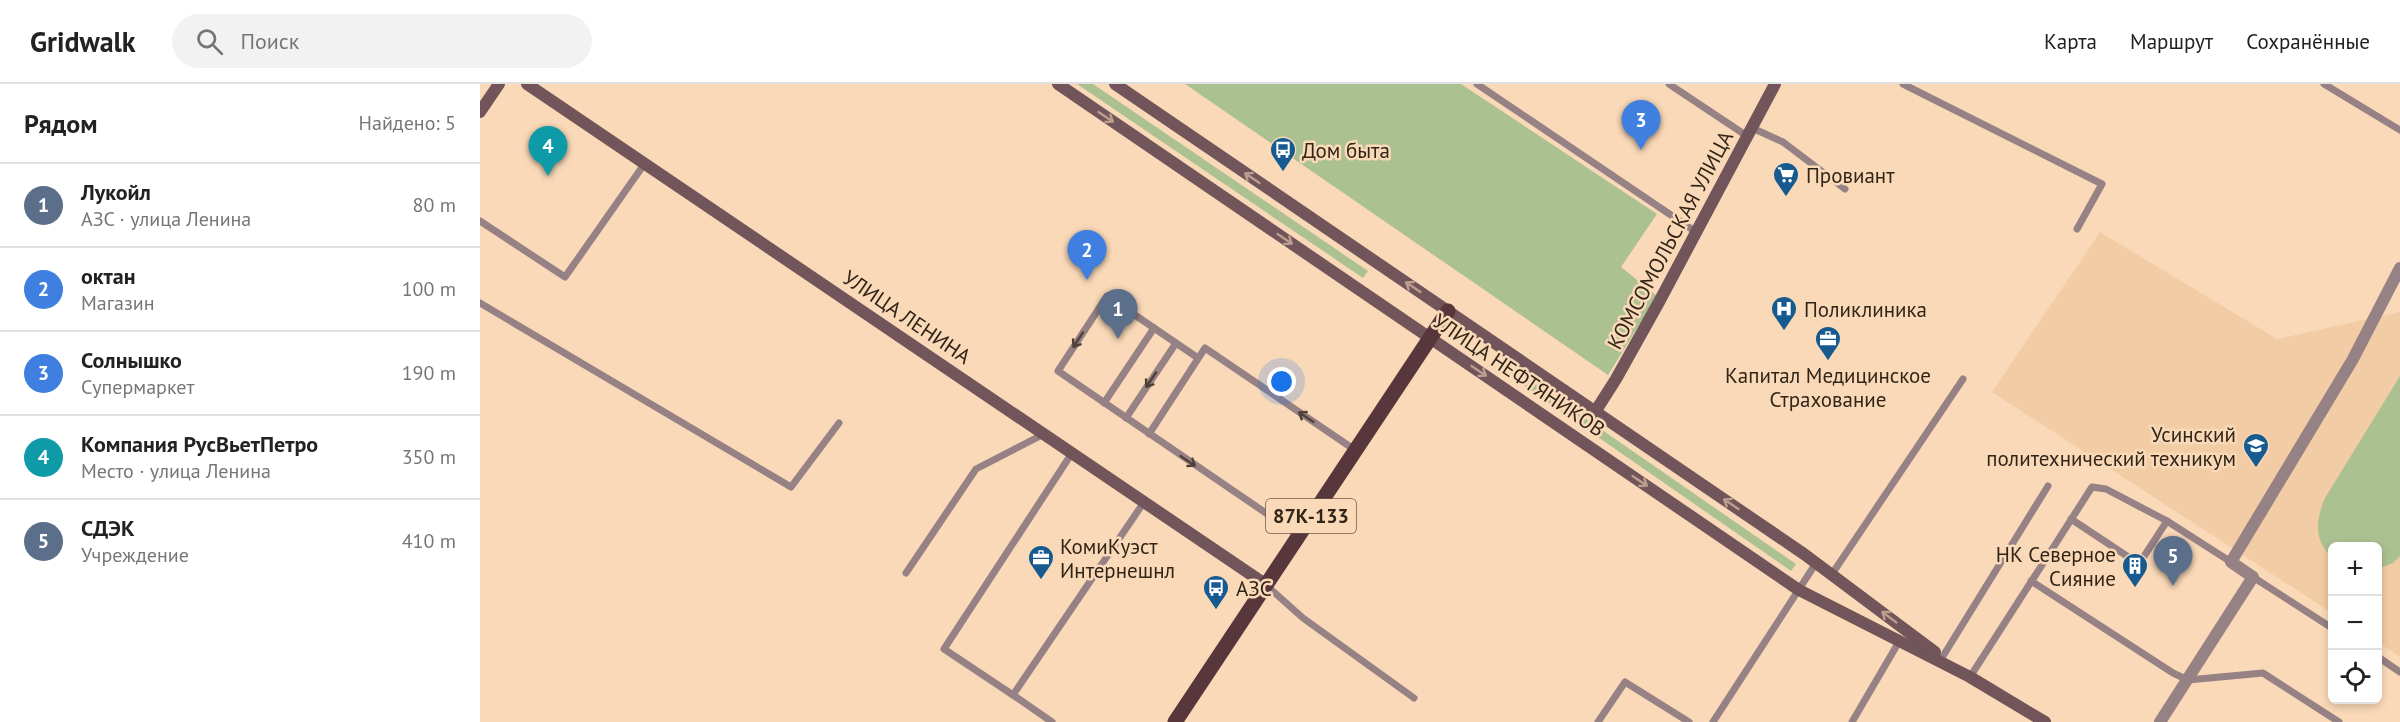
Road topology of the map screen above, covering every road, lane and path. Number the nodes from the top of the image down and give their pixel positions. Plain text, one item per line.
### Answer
1 (499, 84) edge
2 (527, 84) edge
3 (1058, 84) edge
4 (1115, 84) edge
5 (1477, 84) edge
6 (1669, 84) edge
7 (1775, 84) edge
8 (1903, 84) edge
9 (2324, 84) edge
10 (480, 111) edge
11 (2400, 130) edge
12 (1749, 132) junction
13 (645, 163) junction
14 (1845, 189) dead end
15 (480, 221) edge
16 (2077, 229) dead end
17 (1696, 232) junction
18 (2400, 268) edge
19 (480, 303) edge
20 (1448, 311) junction
21 (1154, 327) junction
22 (1430, 338) junction
23 (1176, 343) junction
24 (1198, 358) junction
25 (1963, 380) dead end
26 (1104, 403) junction
27 (1595, 412) junction
28 (1126, 418) junction
29 (839, 423) dead end
30 (1044, 434) junction
31 (1149, 434) junction
32 (1355, 450) junction
33 (1072, 453) junction
34 (2048, 486) dead end
35 (1144, 502) junction
36 (2071, 519) junction
37 (2167, 521) junction
38 (1298, 535) junction
39 (2231, 562) junction
40 (1816, 563) junction
41 (906, 573) dead end
42 (1832, 574) junction
43 (2253, 577) junction
44 (2031, 581) junction
45 (1265, 584) junction
46 (1799, 590) junction
47 (2328, 625) edge
48 (1903, 635) junction
49 (1941, 659) junction
50 (2382, 660) edge
51 (2400, 672) edge
52 (1970, 677) junction
53 (2188, 680) junction
54 (1013, 695) junction
55 (1414, 698) dead end
56 (1052, 722) edge
57 (1175, 722) edge
58 (1598, 722) edge
59 (1689, 722) edge
60 (1713, 722) edge
61 (1852, 722) edge
62 (2045, 722) edge
63 (2160, 722) edge
64 (2339, 722) edge

1 - 10 main road
2 - 13 main road, УЛИЦА ЛЕНИНА
3 -> 22 main road, УЛИЦА НЕФТЯНИКОВ
20 -> 4 main road, УЛИЦА НЕФТЯНИКОВ
5 - 17 lane
6 - 12 lane
7 - 12 main road, КОМСОМОЛЬСКАЯ УЛИЦА
8 - 16 lane
9 - 11 lane
12 - 14 lane
12 - 17 main road, КОМСОМОЛЬСКАЯ УЛИЦА
13 - 15 lane
13 - 30 main road, УЛИЦА ЛЕНИНА
17 - 27 main road, КОМСОМОЛЬСКАЯ УЛИЦА
18 - 39 street
19 - 29 lane
20 - 22 main road, 87К-133
20 - 27 main road, УЛИЦА НЕФТЯНИКОВ
21 - 23 lane
21 - 26 lane
21 -> 26 lane
22 - 32 main road, 87К-133
22 -> 46 main road, УЛИЦА НЕФТЯНИКОВ
23 - 24 lane
23 -> 28 lane
24 - 31 lane
32 -> 24 lane
25 - 42 lane
26 - 28 lane
40 -> 27 main road, УЛИЦА НЕФТЯНИКОВ
28 - 31 lane
30 - 33 main road, УЛИЦА ЛЕНИНА
30 - 41 lane
31 -> 38 lane
32 - 38 main road, 87К-133
33 - 35 main road, УЛИЦА ЛЕНИНА
33 - 54 lane
34 - 49 lane
35 - 45 main road, УЛИЦА ЛЕНИНА
35 - 54 lane
36 - 37 lane
36 - 37 lane
36 - 44 lane
37 - 39 lane
38 - 45 main road, 87К-133
39 - 43 street
40 - 42 main road, УЛИЦА НЕФТЯНИКОВ
40 - 46 lane
48 -> 42 main road, УЛИЦА НЕФТЯНИКОВ
43 - 47 lane
43 - 53 street
44 - 52 lane
44 - 53 lane
45 - 55 lane
45 - 57 main road, 87К-133
46 - 48 main road, УЛИЦА НЕФТЯНИКОВ
46 - 60 lane
48 - 49 main road, УЛИЦА НЕФТЯНИКОВ
48 - 61 lane
49 - 52 main road, УЛИЦА НЕФТЯНИКОВ
50 - 51 lane
52 - 62 main road, УЛИЦА НЕФТЯНИКОВ
53 - 63 street
53 - 64 lane
54 - 56 lane
58 - 59 lane

